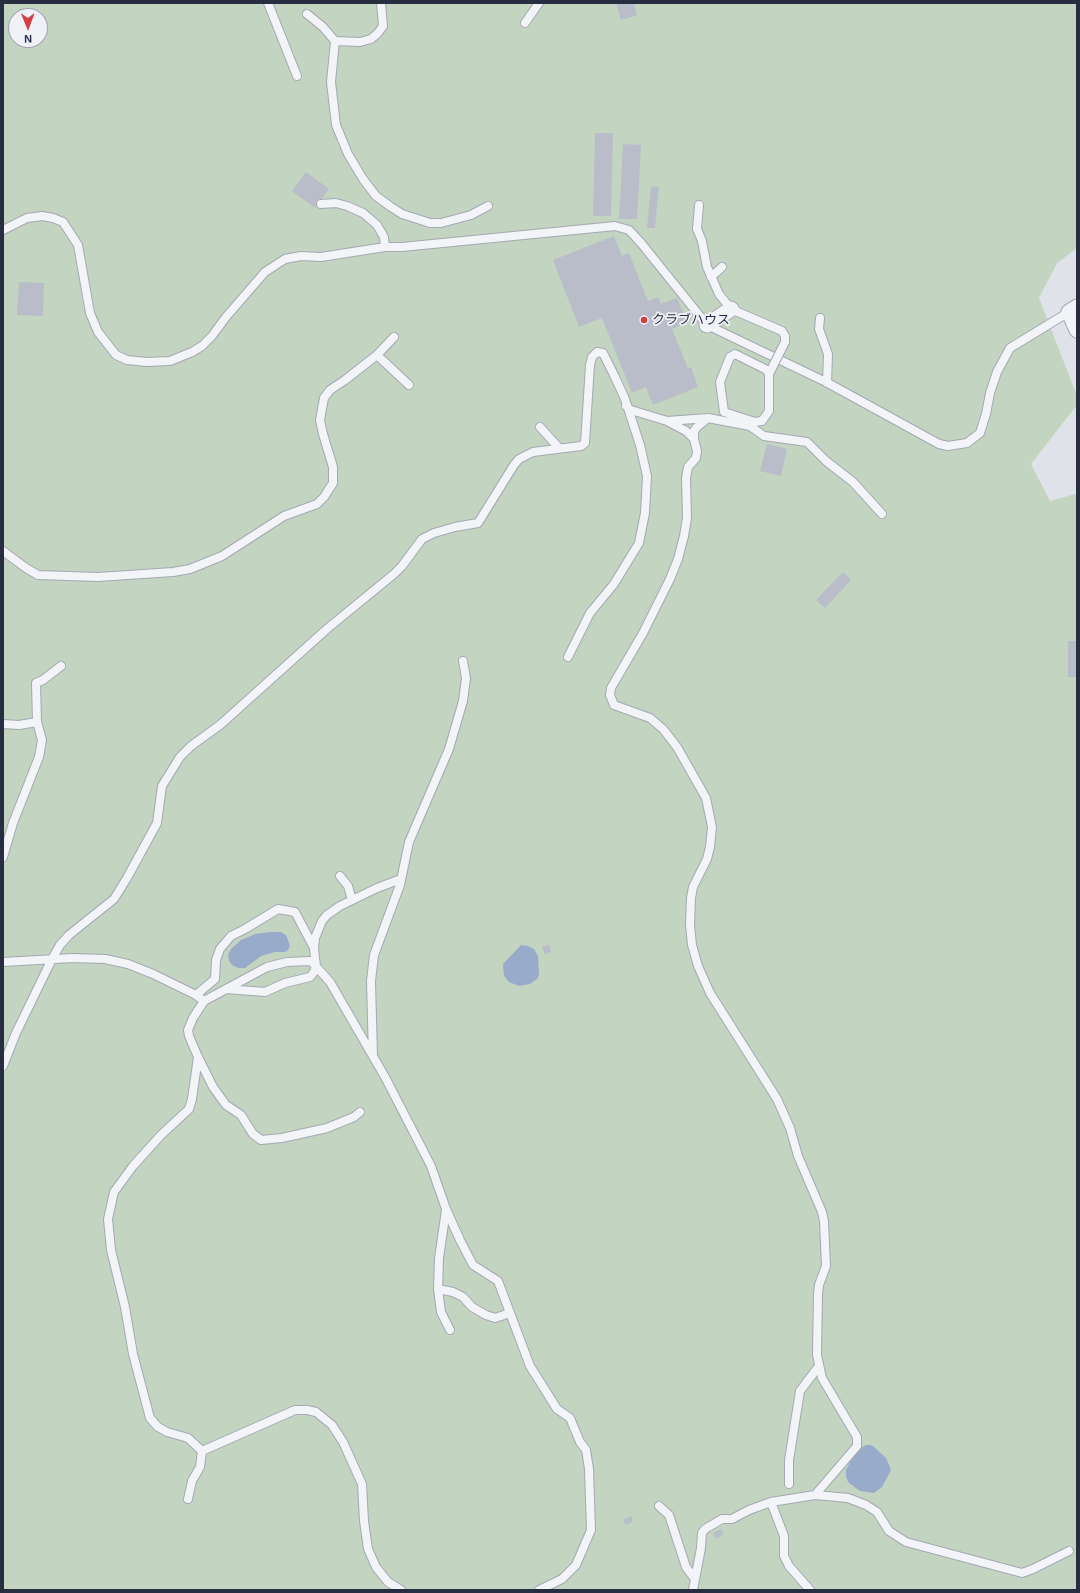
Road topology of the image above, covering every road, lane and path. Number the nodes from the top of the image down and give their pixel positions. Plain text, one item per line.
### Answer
1 (268, 3) edge
2 (381, 3) edge
3 (539, 3) edge
4 (307, 14) dead end
5 (525, 23) dead end
6 (335, 41) junction
7 (297, 76) dead end
8 (322, 204) dead end
9 (699, 205) dead end
10 (488, 206) dead end
11 (3, 230) edge
12 (385, 248) junction
13 (722, 267) dead end
14 (711, 277) junction
15 (731, 309) junction
16 (1073, 310) edge
17 (820, 318) dead end
18 (707, 325) junction
19 (1077, 330) edge
20 (394, 337) dead end
21 (377, 355) junction
22 (771, 371) junction
23 (827, 383) junction
24 (409, 385) dead end
25 (626, 406) junction
26 (708, 418) junction
27 (667, 421) junction
28 (540, 427) dead end
29 (694, 439) junction
30 (559, 448) junction
31 (882, 514) dead end
32 (3, 551) edge
33 (568, 657) dead end
34 (463, 661) dead end
35 (61, 666) dead end
36 (37, 722) junction
37 (3, 724) edge
38 (3, 857) edge
39 (340, 876) dead end
40 (401, 879) junction
41 (352, 900) junction
42 (314, 949) junction
43 (52, 959) junction
44 (3, 962) edge
45 (316, 966) junction
46 (226, 989) junction
47 (196, 995) junction
48 (204, 1001) junction
49 (373, 1056) junction
50 (198, 1057) junction
51 (3, 1066) edge
52 (360, 1112) dead end
53 (446, 1209) junction
54 (438, 1289) junction
55 (510, 1313) junction
56 (450, 1330) dead end
57 (819, 1366) junction
58 (202, 1451) junction
59 (789, 1484) dead end
60 (815, 1495) junction
61 (188, 1499) dead end
62 (772, 1502) junction
63 (659, 1506) dead end
64 (1069, 1551) dead end
65 (695, 1579) junction
66 (402, 1590) edge
67 (539, 1590) edge
68 (693, 1590) edge
69 (810, 1590) edge

1 - 7 lane
2 - 6 lane
3 - 5 lane
4 - 6 lane
6 - 10 lane
8 - 12 lane
9 - 14 lane
11 - 12 lane
12 - 18 lane
13 - 14 lane
14 - 15 lane
15 - 18 street
15 - 22 lane, bridge
16 - 19 street
16 - 23 lane
17 - 23 lane
18 - 23 lane
20 - 21 lane
21 - 24 lane
21 - 32 lane
22 - 22 lane
25 - 27 lane
25 - 30 lane
25 - 33 lane
26 - 27 lane
26 - 29 lane
26 - 31 lane
27 - 29 lane
28 - 30 lane
29 - 57 lane
30 - 43 lane
34 - 40 lane
35 - 36 lane
36 - 37 lane
36 - 38 lane
39 - 41 lane
40 - 41 lane
40 - 49 lane
41 - 42 lane
42 - 45 lane
42 - 47 lane
43 - 44 lane
43 - 47 lane
43 - 51 lane
45 - 46 lane
45 - 46 lane
45 - 49 lane
46 - 48 lane
47 - 48 lane
48 - 50 lane
49 - 53 lane
50 - 52 lane
50 - 58 lane
53 - 54 lane
53 - 55 lane
54 - 55 lane
54 - 56 lane
55 - 67 lane
57 - 59 lane
57 - 60 lane
58 - 61 lane
58 - 66 lane
60 - 62 lane
60 - 64 lane
62 - 65 lane
62 - 69 lane
63 - 65 lane
65 - 68 lane

